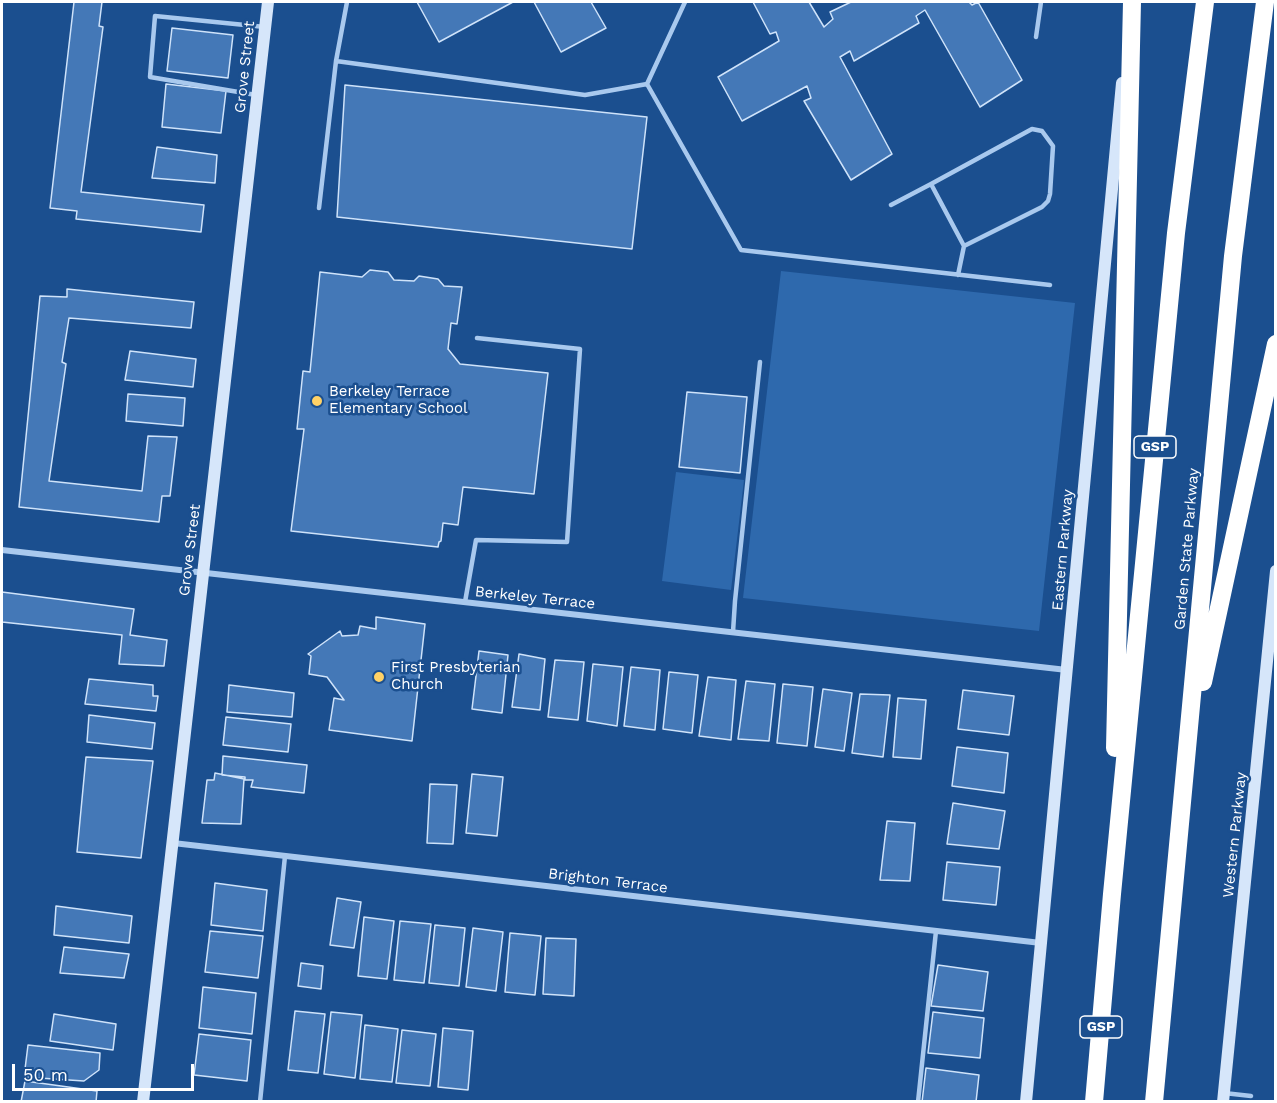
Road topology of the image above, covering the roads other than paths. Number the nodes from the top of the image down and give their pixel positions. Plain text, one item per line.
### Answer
1 (268, 2) edge
2 (347, 2) edge
3 (685, 2) edge
4 (1041, 2) edge
5 (1131, 2) edge
6 (1205, 2) edge
7 (1265, 2) edge
8 (265, 27) junction
9 (1036, 37) dead end
10 (336, 61) junction
11 (647, 84) junction
12 (257, 96) junction
13 (931, 184) junction
14 (891, 205) dead end
15 (319, 208) dead end
16 (964, 246) junction
17 (958, 274) junction
18 (1050, 285) dead end
19 (477, 338) dead end
20 (1275, 344) edge
21 (760, 362) dead end
22 (2, 550) edge
23 (1275, 571) edge
24 (203, 573) junction
25 (465, 602) junction
26 (734, 632) junction
27 (1066, 670) junction
28 (1185, 763) junction
29 (172, 843) junction
30 (285, 856) junction
31 (1112, 894) junction
32 (936, 931) junction
33 (1041, 943) junction
34 (1251, 1096) dead end
35 (1224, 1097) edge
36 (143, 1101) edge
37 (260, 1101) edge
38 (918, 1101) edge
39 (1026, 1101) edge
40 (1094, 1101) edge
41 (1154, 1101) edge

1 - 8 main road, Grove Street
2 - 10 lane
3 - 11 lane
4 - 9 lane
5 - 27 main road, Eastern Parkway
5 - 31 highway
6 - 31 highway, GSP
7 - 28 highway, Garden State Parkway
8 - 12 main road, Grove Street
8 - 12 lane
10 - 11 lane
10 - 15 lane
11 - 17 lane
12 - 24 main road, Grove Street
13 - 14 lane
13 - 16 lane
13 - 16 lane
16 - 17 lane
17 - 18 lane
19 - 25 lane
20 - 28 highway
21 - 26 lane
22 - 24 street, Berkeley Terrace
23 - 35 main road, Western Parkway
24 - 25 street, Berkeley Terrace
24 - 29 main road, Grove Street
25 - 26 street, Berkeley Terrace
26 - 27 street, Berkeley Terrace
27 - 33 main road, Eastern Parkway
28 - 41 highway, Garden State Parkway
29 - 30 street, Brighton Terrace
29 - 36 main road, Grove Street
30 - 32 street, Brighton Terrace
30 - 37 lane
31 - 40 highway, GSP
32 - 33 street, Brighton Terrace
32 - 38 lane
33 - 39 main road, Eastern Parkway
34 - 35 lane

